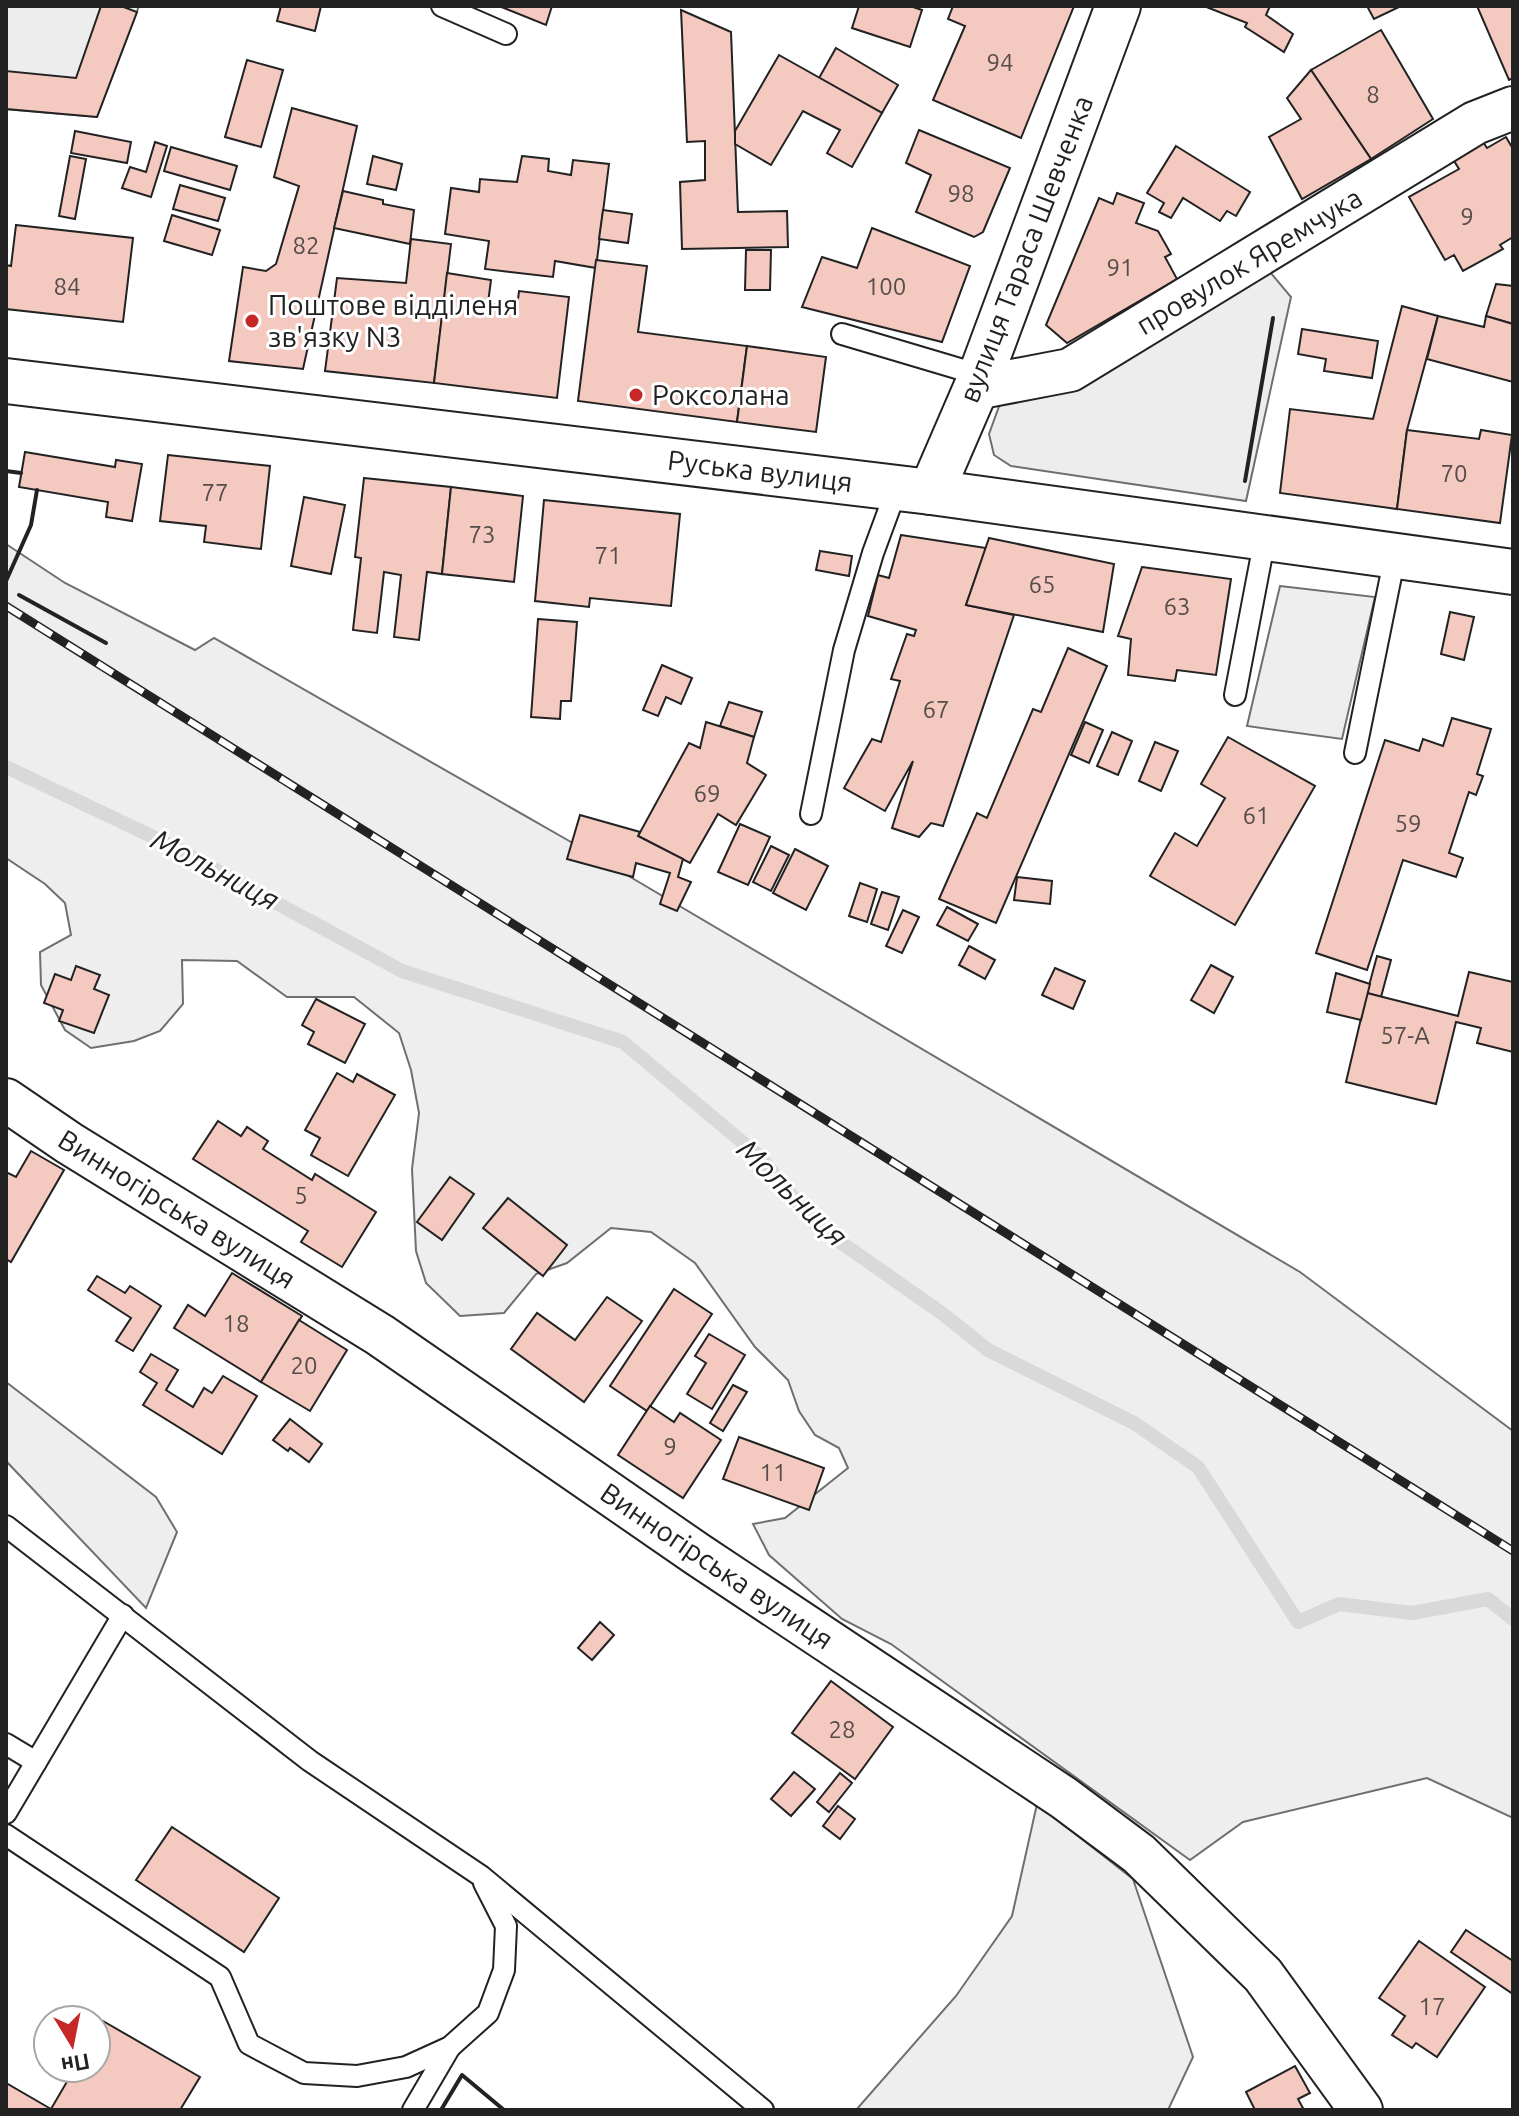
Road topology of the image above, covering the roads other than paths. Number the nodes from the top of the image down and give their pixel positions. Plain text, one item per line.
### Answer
1 (442, 6) edge
2 (1118, 6) edge
3 (506, 34) dead end
4 (1513, 108) edge
5 (842, 334) dead end
6 (6, 381) edge
7 (978, 381) junction
8 (914, 490) junction
9 (1265, 538) junction
10 (1395, 556) junction
11 (1513, 572) edge
12 (1235, 695) dead end
13 (1355, 753) dead end
14 (811, 814) dead end
15 (6, 1100) edge
16 (6, 1526) edge
17 (123, 1615) junction
18 (6, 1744) edge
19 (36, 1762) junction
20 (6, 1813) edge
21 (6, 1835) edge
22 (481, 1876) junction
23 (450, 2047) junction
24 (413, 2110) edge
25 (763, 2110) edge
26 (1361, 2110) edge

1 - 3 lane
2 - 7 main road, вулиця Тараса Шевченка
4 - 7 street, провулок Яремчука
5 - 7 lane
6 - 8 main road, Руська вулиця
7 - 8 main road, вулиця Тараса Шевченка
8 - 9 main road, Руська вулиця
8 - 14 lane
9 - 10 main road, Руська вулиця
9 - 12 lane
10 - 11 main road, Руська вулиця
10 - 13 lane
15 - 26 street, Винногірська вулиця
16 - 17 lane
17 - 19 lane
17 - 22 lane
18 - 19 lane
19 - 20 lane
21 - 23 lane
22 - 23 lane
22 - 25 lane
23 - 24 lane

